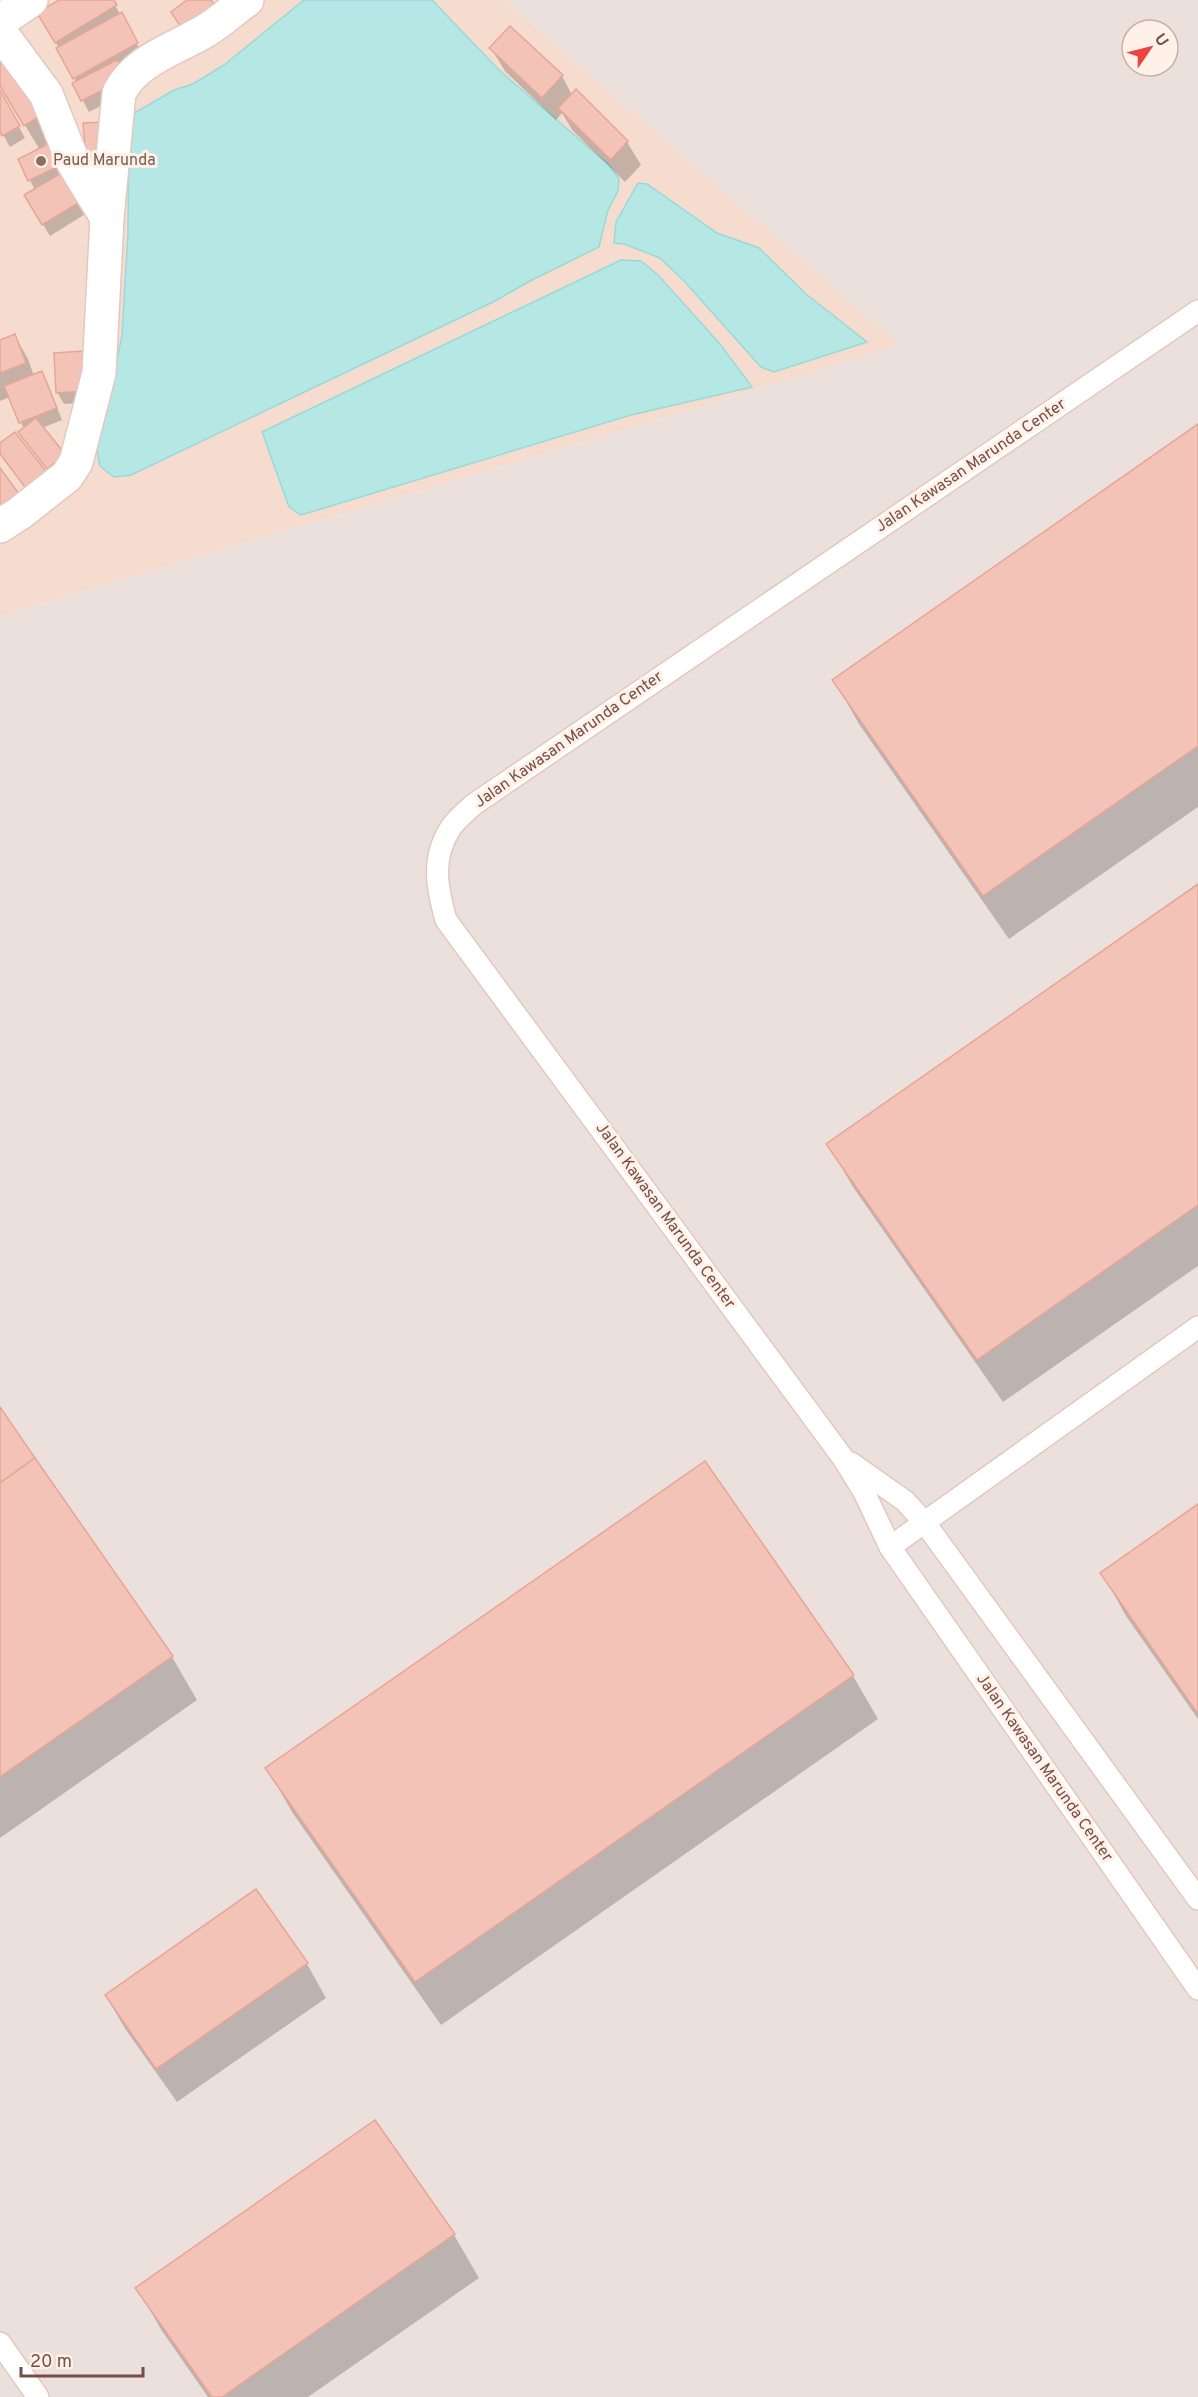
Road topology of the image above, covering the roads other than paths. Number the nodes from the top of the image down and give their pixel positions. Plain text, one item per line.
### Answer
1 (31, 0) edge
2 (247, 0) edge
3 (0, 21) edge
4 (0, 32) edge
5 (107, 218) junction
6 (1198, 311) edge
7 (0, 526) edge
8 (1198, 1328) edge
9 (843, 1458) junction
10 (925, 1523) junction
11 (890, 1547) junction
12 (1198, 1899) edge
13 (1198, 1989) edge
14 (0, 2343) edge
15 (38, 2397) edge

1 - 3 street
2 - 5 street
4 - 5 street
5 - 7 street
6 - 9 lane, Jalan Kawasan Marunda Center
8 - 10 lane
9 - 10 lane
9 - 11 lane, Jalan Kawasan Marunda Center
10 - 11 lane
10 - 12 lane
11 - 13 lane, Jalan Kawasan Marunda Center
14 - 15 lane

